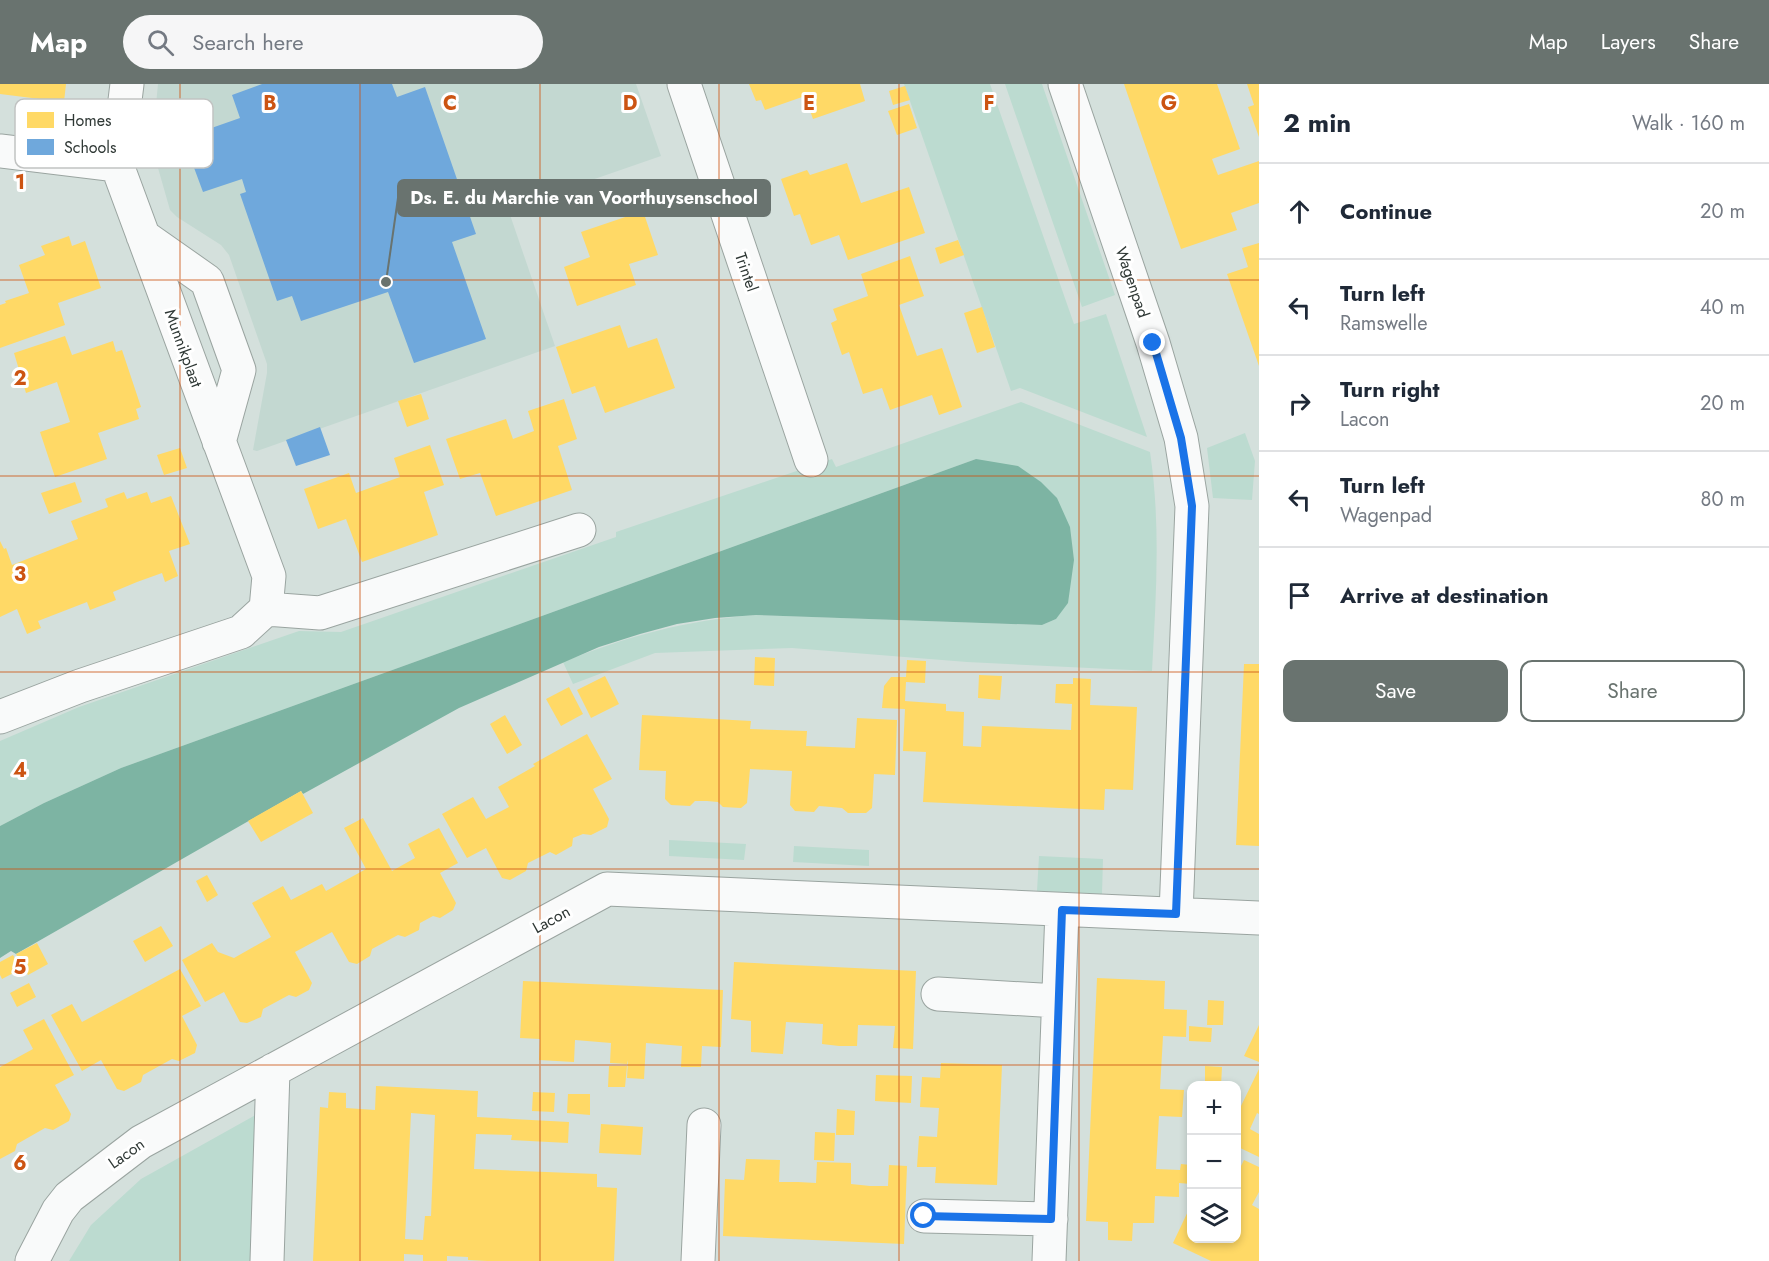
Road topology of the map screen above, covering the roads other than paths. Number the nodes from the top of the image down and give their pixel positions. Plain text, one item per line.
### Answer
1 (127, 84) edge
2 (684, 84) edge
3 (1065, 84) edge
4 (125, 99) edge
5 (0, 151) edge
6 (15, 153) edge
7 (118, 168) edge
8 (143, 236) junction
9 (219, 442) junction
10 (811, 460) dead end
11 (579, 530) dead end
12 (266, 609) junction
13 (0, 717) edge
14 (1062, 910) junction
15 (1176, 914) junction
16 (1259, 918) edge
17 (939, 994) dead end
18 (1058, 1001) junction
19 (273, 1070) junction
20 (704, 1125) dead end
21 (924, 1216) dead end
22 (1051, 1219) junction
23 (32, 1261) edge
24 (267, 1261) edge
25 (698, 1261) edge
26 (1049, 1261) edge

1 - 4 street, Munnikplaat
2 - 10 street, Trintel
3 - 15 street, Wagenpad
5 - 6 street
7 - 8 street, Munnikplaat
8 - 9 street, Munnikplaat
8 - 9 street
9 - 12 street, Munnikplaat
11 - 12 street
12 - 13 street
14 - 15 street, Lacon
14 - 18 street
14 - 19 street, Lacon
15 - 16 street, Lacon
17 - 18 street
18 - 22 street
19 - 23 street, Lacon
19 - 24 street
20 - 25 street
21 - 22 street
22 - 26 street

